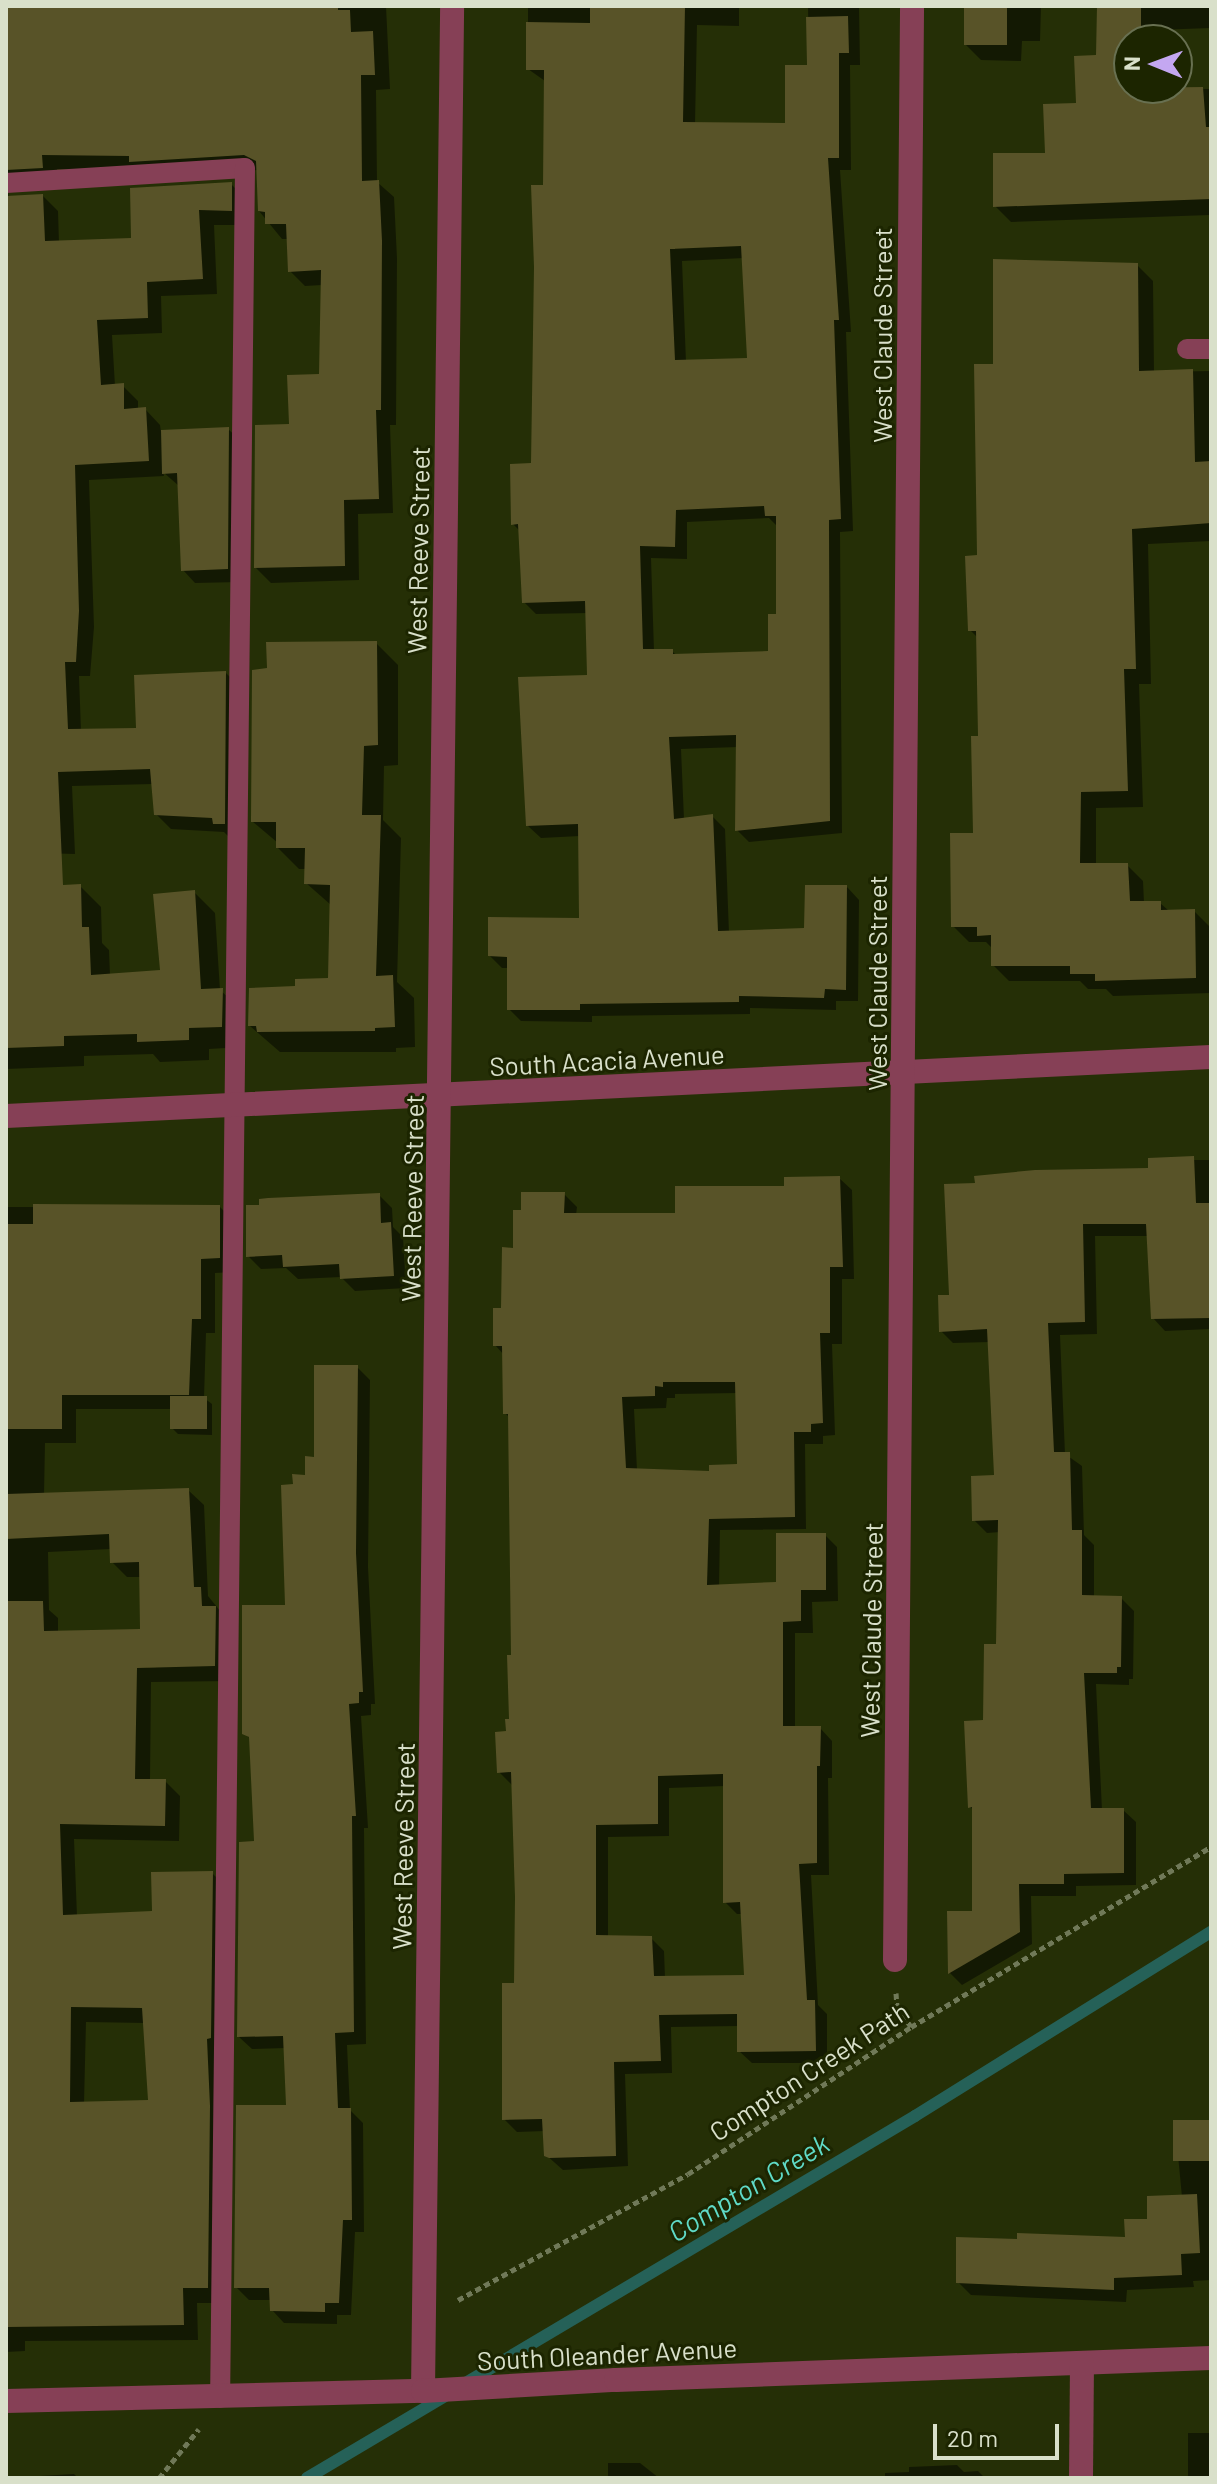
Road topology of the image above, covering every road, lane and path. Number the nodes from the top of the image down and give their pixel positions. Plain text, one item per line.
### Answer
1 (452, 6) edge
2 (912, 6) edge
3 (6, 183) edge
4 (1187, 349) dead end
5 (1211, 349) edge
6 (1211, 1057) edge
7 (905, 1071) junction
8 (441, 1097) junction
9 (237, 1106) junction
10 (6, 1116) edge
11 (1211, 1847) edge
12 (895, 1960) dead end
13 (424, 2318) junction
14 (1211, 2358) edge
15 (1082, 2363) junction
16 (423, 2391) junction
17 (220, 2398) junction
18 (6, 2401) edge
19 (159, 2478) edge
20 (1081, 2478) edge

1 - 8 street, West Reeve Street
2 - 7 street, West Claude Street
3 - 9 lane
4 - 5 lane
6 - 7 street, South Acacia Avenue
7 - 8 street, South Acacia Avenue
7 - 12 street, West Claude Street
8 - 9 street, South Acacia Avenue
8 - 13 street, West Reeve Street
9 - 10 street, South Acacia Avenue
9 - 17 lane
11 - 13 path, Compton Creek Path
13 - 16 street, West Reeve Street
14 - 15 street, South Oleander Avenue
15 - 16 street, South Oleander Avenue
15 - 20 street
16 - 17 street, South Oleander Avenue
17 - 18 street, South Oleander Avenue
17 - 19 path

